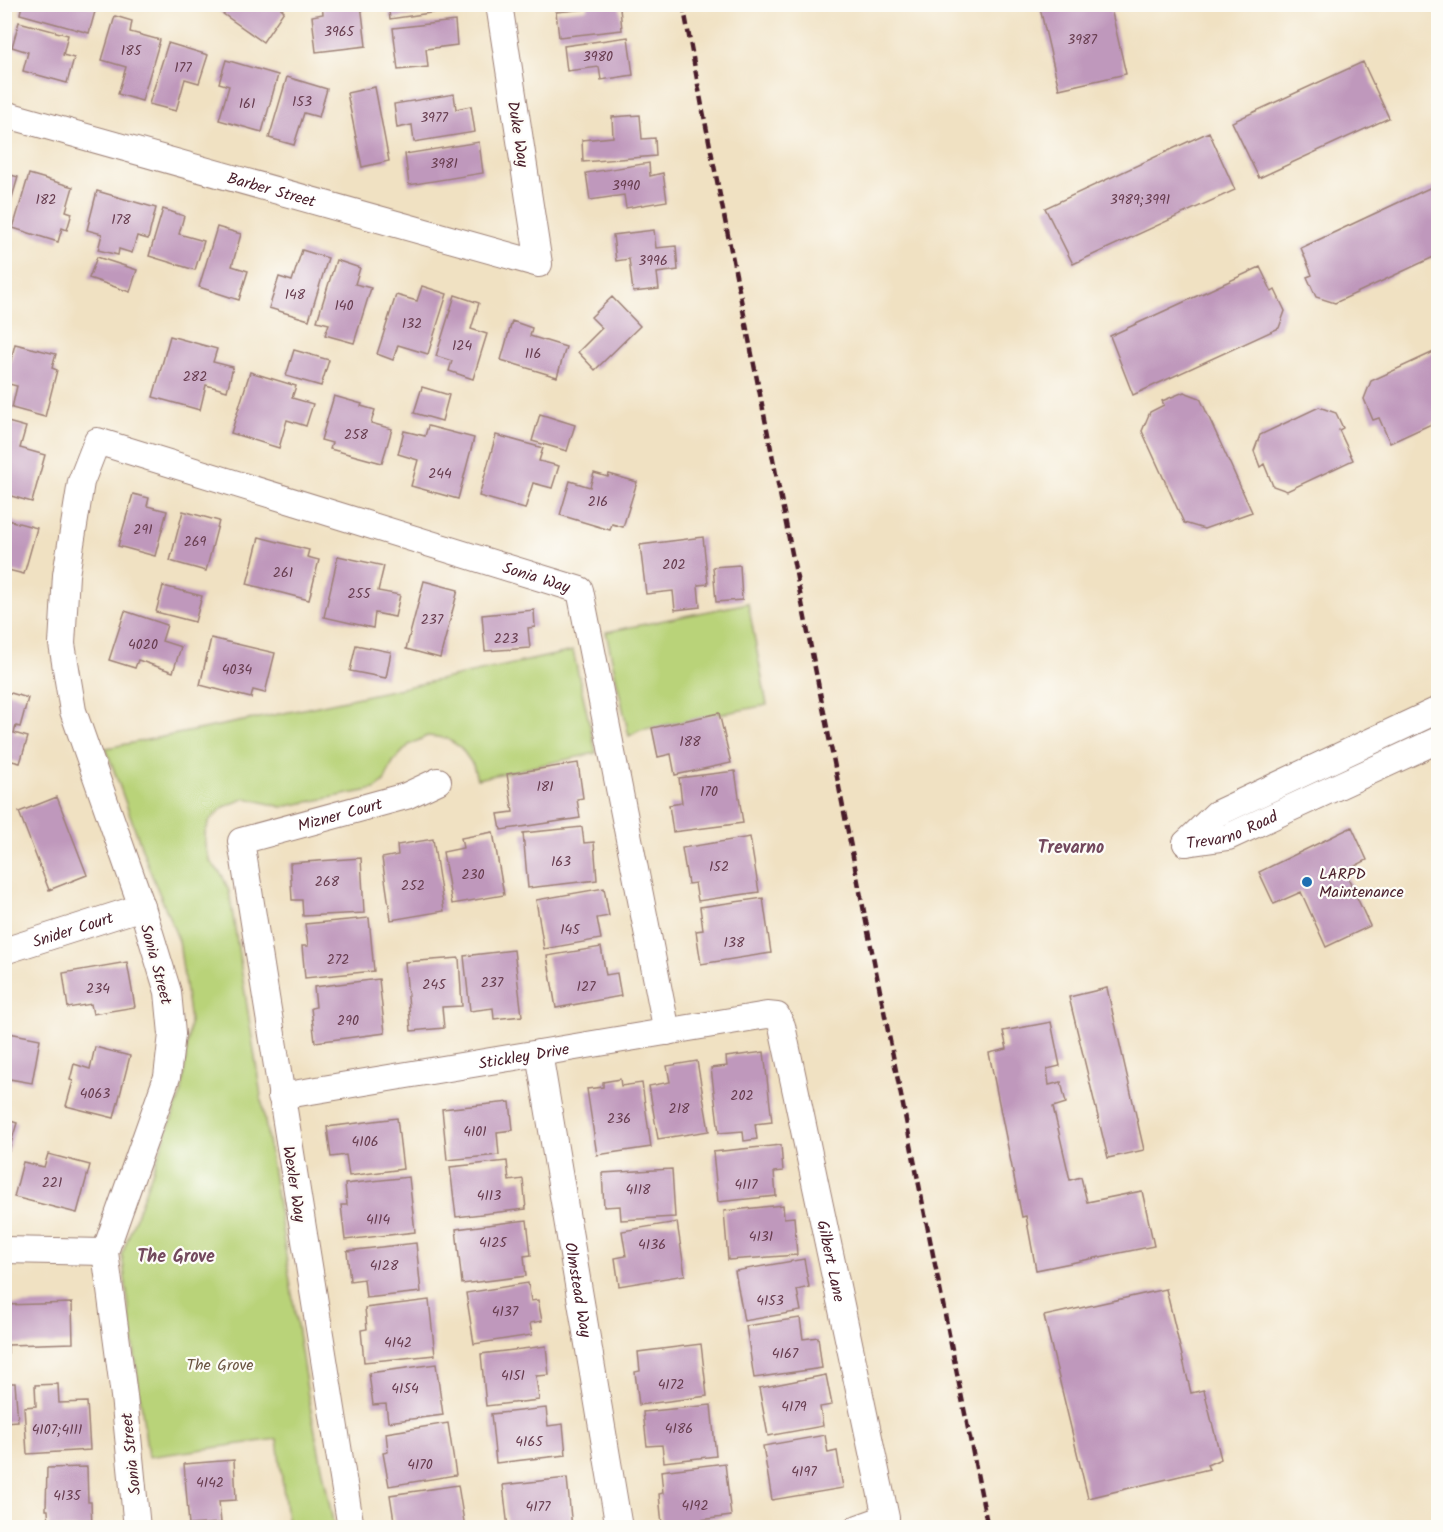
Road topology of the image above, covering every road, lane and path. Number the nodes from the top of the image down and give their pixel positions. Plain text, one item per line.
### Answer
1 (499, 4) edge
2 (4, 114) edge
3 (539, 264) joint
4 (97, 441) joint
5 (1438, 710) edge
6 (1438, 740) edge
7 (438, 781) dead end
8 (241, 841) joint
9 (142, 907) junction
10 (4, 951) edge
11 (767, 1015) joint
12 (667, 1032) junction
13 (539, 1053) junction
14 (281, 1096) junction
15 (4, 1250) edge
16 (105, 1252) junction
17 (137, 1527) edge
18 (351, 1527) edge
19 (619, 1527) edge
20 (858, 1527) edge

1 - 3 street, Duke Way
2 - 3 street, Barber Street
4 - 9 street, Sonia Street
4 - 12 street, Sonia Way
5 - 6 street, Trevarno Road
7 - 8 street, Mizner Court
8 - 14 street, Wexler Way
9 - 10 street, Snider Court
9 - 16 street, Sonia Street
11 - 12 street, Stickley Drive
11 - 20 street, Gilbert Lane
12 - 13 street, Stickley Drive
13 - 14 street, Stickley Drive
13 - 19 street, Olmstead Way
14 - 18 street, Wexler Way
15 - 16 street
16 - 17 street, Sonia Street

